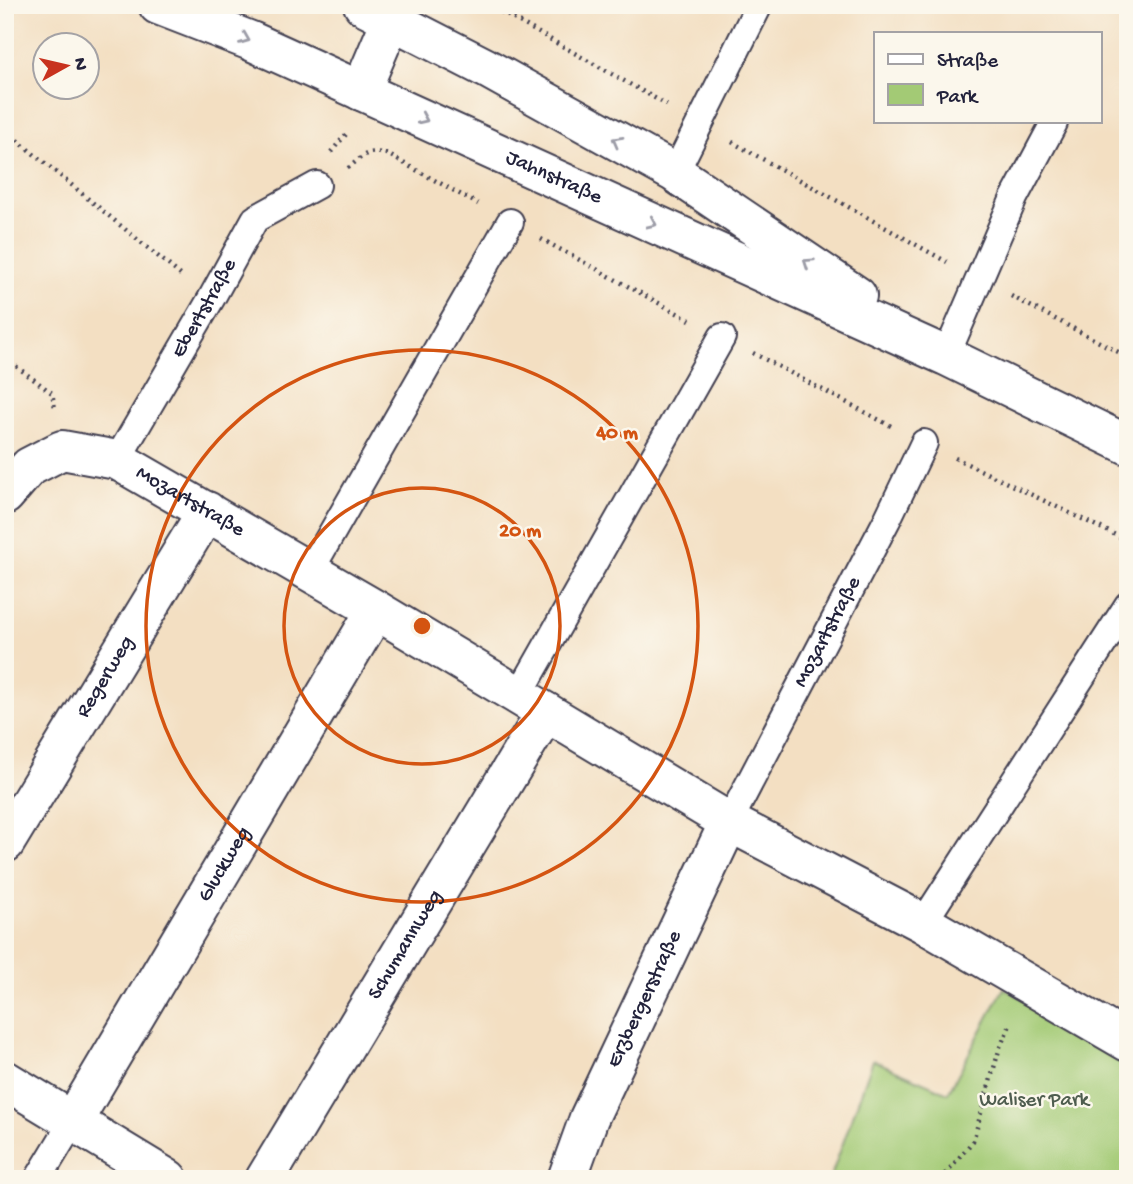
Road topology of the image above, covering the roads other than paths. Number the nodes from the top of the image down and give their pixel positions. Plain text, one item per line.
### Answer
1 (158, 5) edge
2 (759, 5) edge
3 (384, 10) edge
4 (361, 91) junction
5 (1055, 124) dead end
6 (675, 173) junction
7 (317, 185) dead end
8 (510, 222) dead end
9 (722, 337) dead end
10 (946, 356) junction
11 (924, 443) dead end
12 (1128, 445) edge
13 (117, 460) junction
14 (5, 495) edge
15 (207, 511) junction
16 (310, 571) junction
17 (1128, 605) edge
18 (376, 610) junction
19 (533, 704) junction
20 (729, 822) junction
21 (5, 843) edge
22 (923, 923) junction
23 (1128, 1042) edge
24 (5, 1080) edge
25 (73, 1121) junction
26 (38, 1179) edge
27 (168, 1179) edge
28 (265, 1179) edge
29 (567, 1179) edge

1 -> 4 street, Jahnstraße
2 - 6 lane
3 - 4 street
6 -> 3 street, Jahnstraße
4 -> 10 street, Jahnstraße
5 - 10 lane
10 -> 6 street, Jahnstraße
7 - 13 lane, Ebertstraße
8 - 16 lane
9 - 19 lane
10 - 12 street, Jahnstraße
11 - 20 lane, Mozartstraße
13 - 14 street, Mozartstraße
13 - 15 street, Mozartstraße
15 - 16 street, Mozartstraße
15 - 21 street, Regerweg
16 - 18 street, Mozartstraße
17 - 22 lane
18 - 19 street, Mozartstraße
18 - 25 street, Gluckweg
19 - 20 street, Mozartstraße
19 - 28 street, Schumannweg
20 - 22 street, Mozartstraße
20 - 29 street, Erzbergerstraße
22 - 23 street, Mozartstraße
24 - 25 street
25 - 26 lane
25 - 27 street

